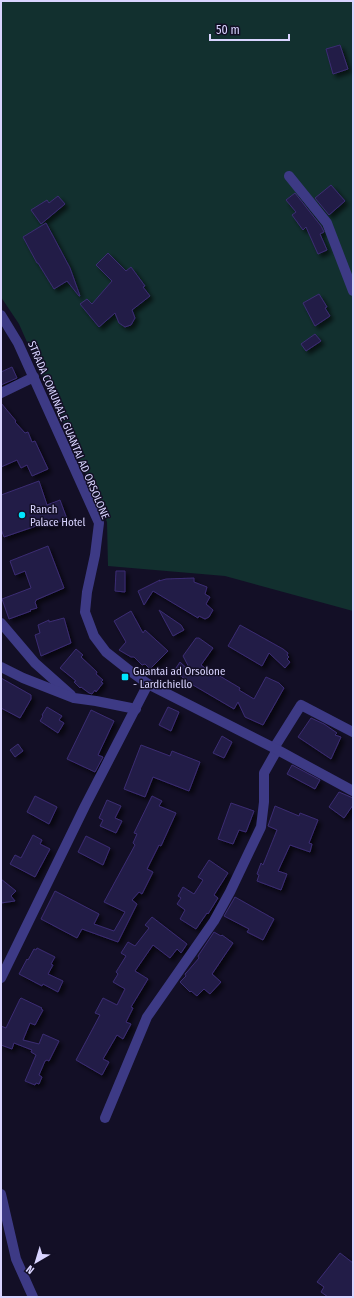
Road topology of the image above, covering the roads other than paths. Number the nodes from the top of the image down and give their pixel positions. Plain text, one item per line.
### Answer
1 (289, 176) dead end
2 (353, 291) edge
3 (1, 315) edge
4 (34, 377) junction
5 (1, 393) edge
6 (1, 623) edge
7 (1, 667) edge
8 (148, 684) junction
9 (74, 698) junction
10 (136, 708) junction
11 (353, 732) edge
12 (275, 749) junction
13 (353, 791) edge
14 (1, 978) edge
15 (105, 1118) dead end
16 (1, 1194) edge
17 (33, 1297) edge

1 - 2 street
3 - 4 street, STRADA COMUNALE GUANTAI AD ORSOLONE
4 - 5 street
4 - 8 street, STRADA COMUNALE GUANTAI AD ORSOLONE
6 - 9 street
7 - 9 street
8 - 10 street
8 - 12 street, STRADA COMUNALE GUANTAI AD ORSOLONE
9 - 10 street
10 - 14 street
11 - 12 street
12 - 13 street, STRADA COMUNALE GUANTAI AD ORSOLONE
12 - 15 street
16 - 17 street

